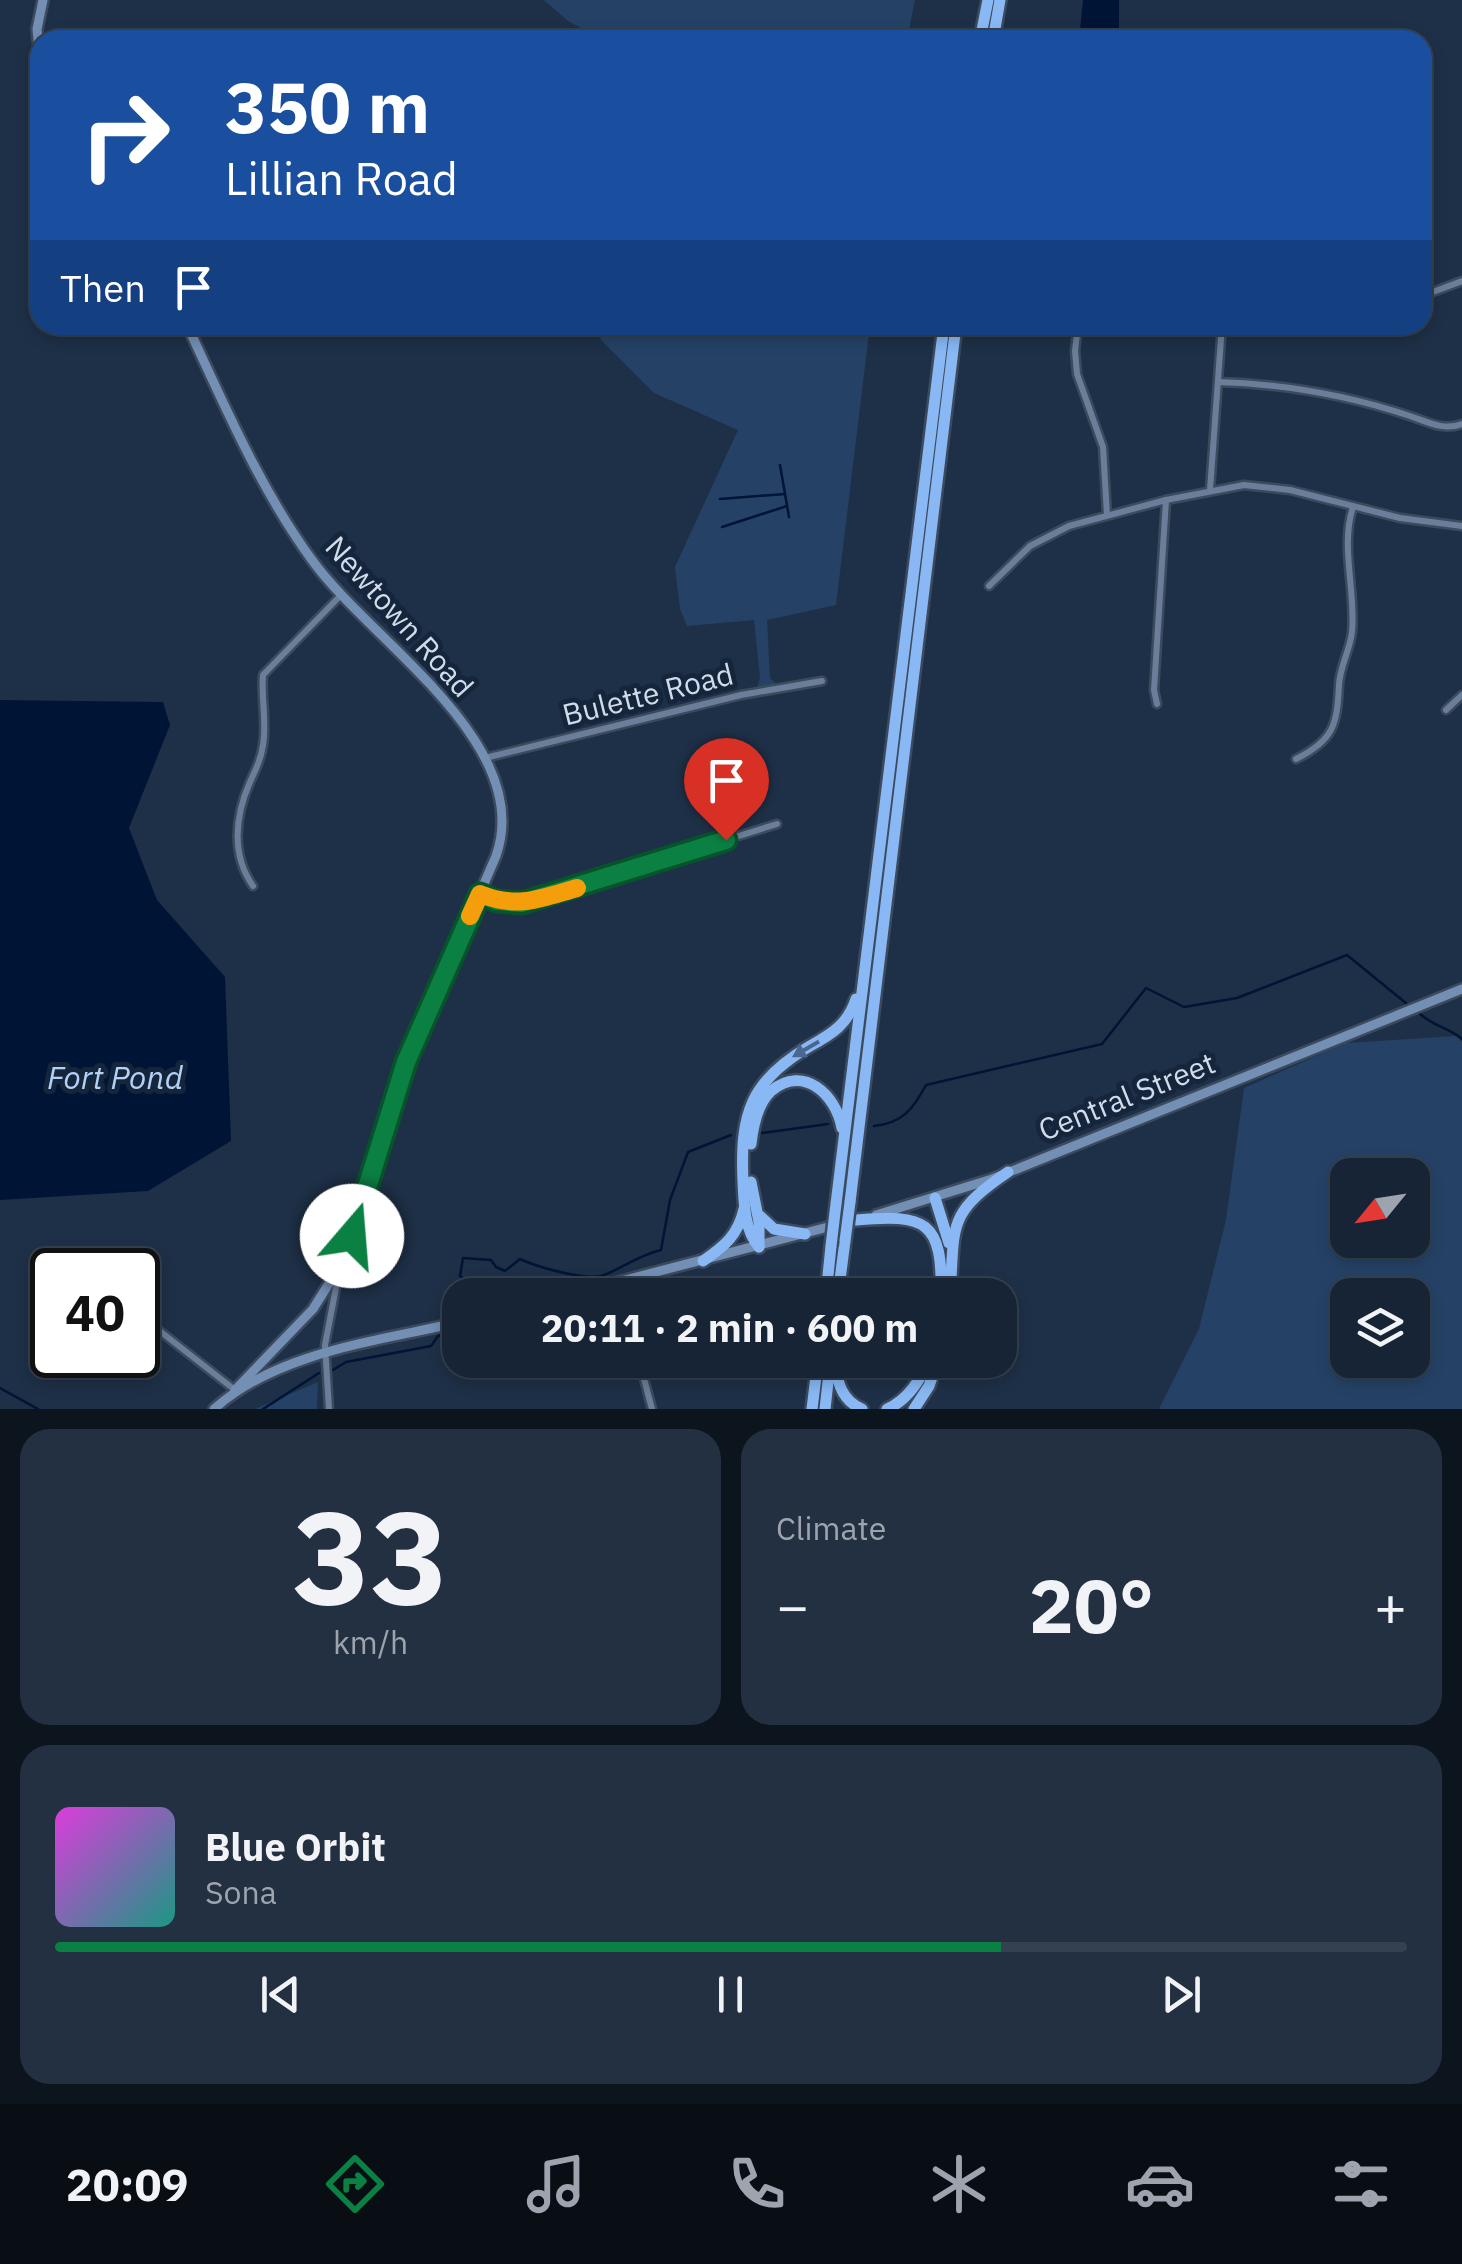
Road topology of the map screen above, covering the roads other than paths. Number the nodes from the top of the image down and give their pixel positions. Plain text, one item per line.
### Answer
1 (43, 0) edge
2 (988, 0) edge
3 (1000, 0) edge
4 (37, 30) edge
5 (982, 30) edge
6 (995, 30) edge
7 (1462, 281) edge
8 (1432, 292) edge
9 (192, 335) edge
10 (943, 335) edge
11 (955, 335) edge
12 (1077, 335) edge
13 (1221, 335) edge
14 (1218, 382) junction
15 (1462, 424) edge
16 (1210, 490) junction
17 (1166, 500) junction
18 (1353, 507) junction
19 (1106, 515) junction
20 (1462, 526) edge
21 (988, 586) dead end
22 (341, 595) junction
23 (822, 681) dead end
24 (1462, 696) edge
25 (1158, 704) dead end
26 (1446, 710) dead end
27 (486, 758) junction
28 (1296, 759) dead end
29 (777, 824) dead end
30 (253, 886) dead end
31 (480, 894) junction
32 (864, 976) junction
33 (1462, 989) edge
34 (860, 1068) junction
35 (844, 1143) junction
36 (1008, 1172) junction
37 (935, 1198) junction
38 (744, 1200) junction
39 (843, 1203) junction
40 (757, 1213) junction
41 (856, 1220) junction
42 (805, 1234) junction
43 (936, 1243) junction
44 (759, 1247) junction
45 (952, 1257) junction
46 (704, 1260) junction
47 (343, 1261) junction
48 (635, 1278) edge
49 (828, 1278) edge
50 (840, 1278) edge
51 (939, 1278) edge
52 (951, 1278) edge
53 (442, 1326) edge
54 (160, 1331) edge
55 (325, 1354) junction
56 (644, 1378) edge
57 (816, 1378) edge
58 (831, 1378) edge
59 (838, 1378) edge
60 (919, 1378) edge
61 (932, 1378) edge
62 (235, 1390) junction
63 (214, 1409) edge
64 (329, 1409) edge
65 (652, 1409) edge
66 (812, 1409) edge
67 (825, 1409) edge
68 (862, 1409) edge
69 (887, 1409) edge
70 (914, 1409) edge

1 - 4 street
2 - 5 highway
3 - 6 highway
7 - 8 street
9 - 22 street, Newtown Road
10 - 32 highway
11 - 34 highway
12 - 19 street
13 - 14 street
14 - 15 street
14 - 16 street
16 - 17 street
16 - 18 street
17 - 19 street
17 - 25 street
18 - 20 street
18 - 28 street
19 - 21 street
22 - 27 street, Newtown Road
22 - 30 street
23 - 27 street, Bulette Road
24 - 26 street
27 - 31 street, Newtown Road
29 - 31 street
31 - 47 street
32 - 34 highway
32 -> 38 highway
33 - 36 street, Central Street
34 - 35 highway
34 - 39 highway
35 - 39 highway
35 - 40 highway
36 - 37 street, Central Street
36 - 45 highway
37 - 41 street, Central Street
37 - 43 highway
37 - 45 highway
38 - 44 highway
38 - 46 highway
39 - 49 highway, bridge
39 - 50 highway, bridge
40 - 42 highway
40 - 44 highway
41 - 42 street, Central Street
41 - 43 highway
42 - 44 street
43 - 51 highway
44 - 46 street
45 - 52 highway
46 - 48 street
47 - 55 street
47 - 62 street
53 - 55 street
54 - 62 street
55 - 62 street
55 - 64 street
56 - 65 street
57 - 66 highway
58 - 67 highway
59 - 68 highway
60 - 69 highway
61 - 70 highway
62 - 63 street

